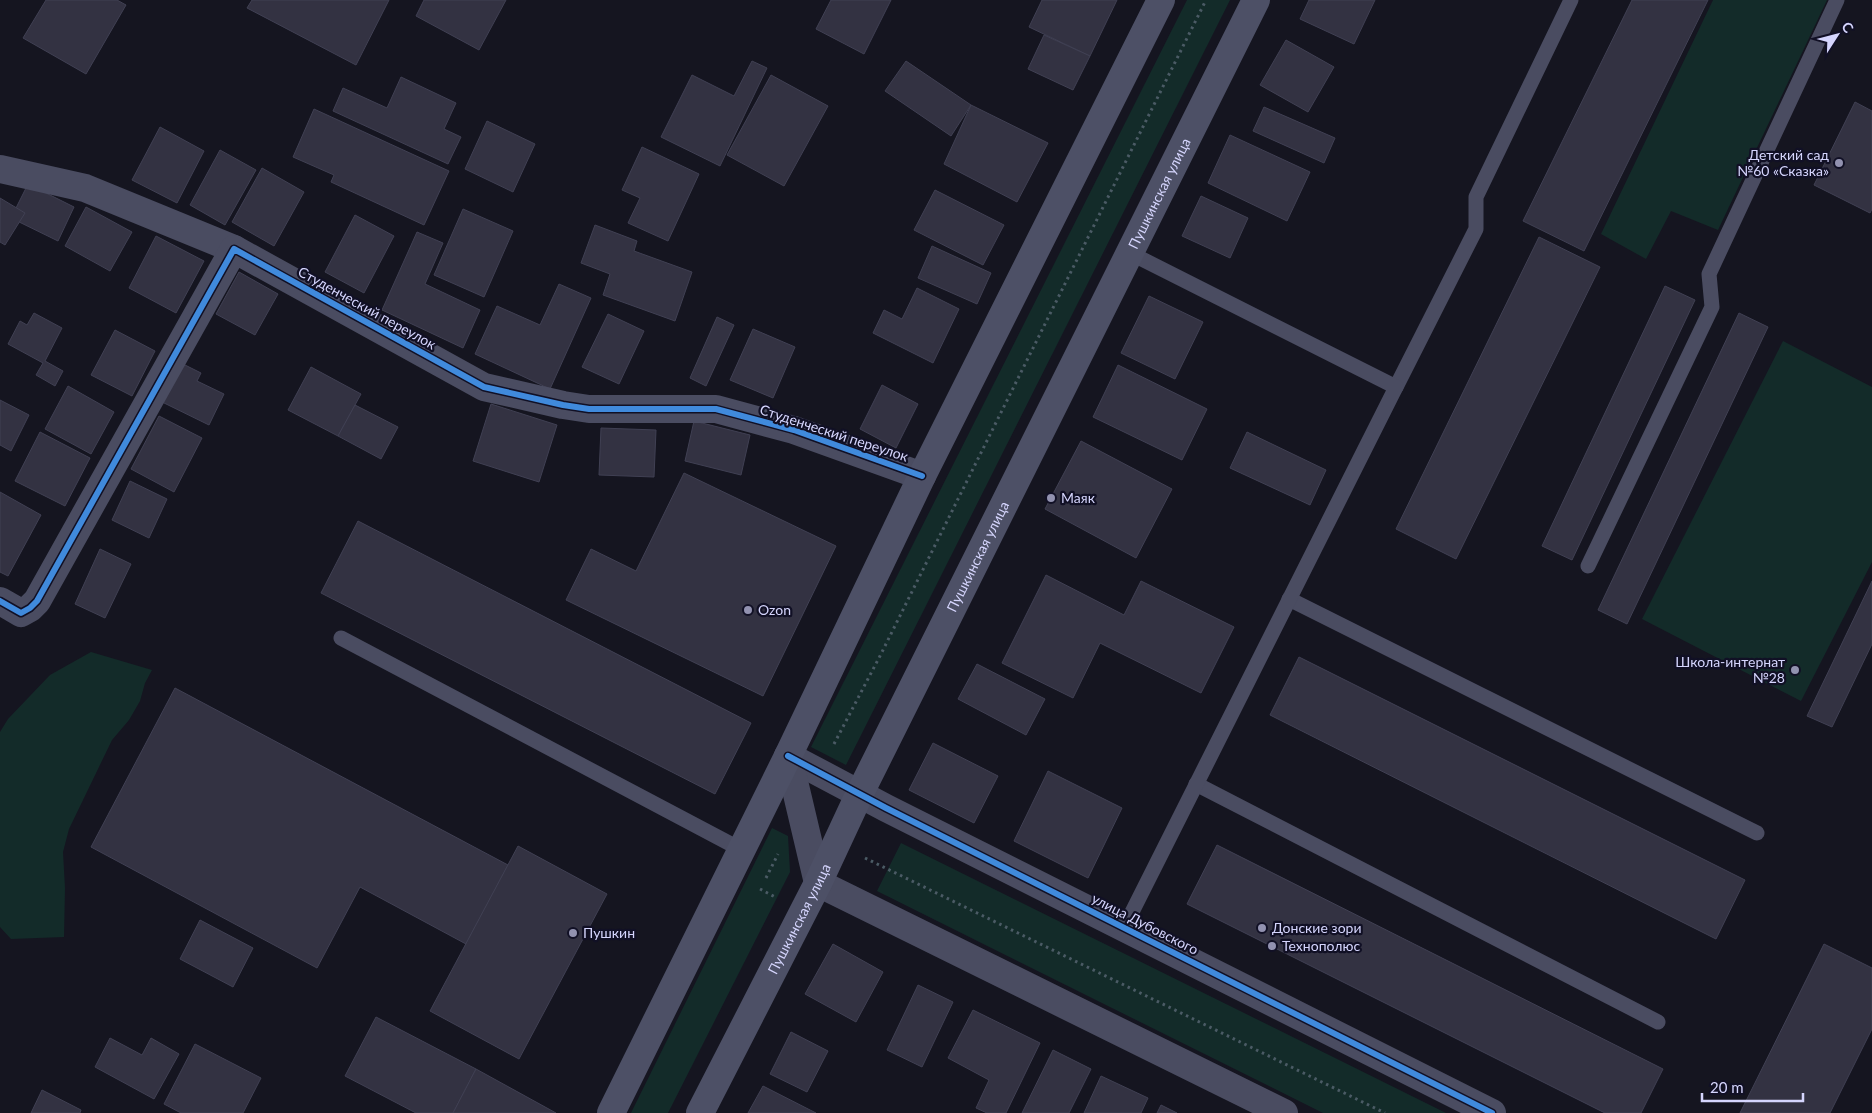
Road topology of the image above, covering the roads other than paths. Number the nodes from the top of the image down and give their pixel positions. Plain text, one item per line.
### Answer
1 (1162, 0) edge
2 (1256, 0) edge
3 (1571, 0) edge
4 (1837, 0) edge
5 (0, 169) edge
6 (234, 249) junction
7 (1130, 253) junction
8 (1396, 387) junction
9 (922, 476) junction
10 (1588, 566) dead end
11 (1289, 599) junction
12 (0, 601) edge
13 (341, 638) dead end
14 (788, 756) junction
15 (1196, 784) junction
16 (859, 795) junction
17 (1758, 833) dead end
18 (742, 850) junction
19 (818, 883) junction
20 (1124, 928) junction
21 (1658, 1022) dead end
22 (612, 1113) edge
23 (700, 1113) edge
24 (1284, 1113) edge
25 (1492, 1113) edge

1 - 9 main road
2 - 7 main road, Пушкинская улица
3 - 8 lane
4 - 10 lane
5 - 6 street, Студенческий переулок
6 - 9 street, Студенческий переулок
6 - 12 street
7 - 8 lane
7 - 16 main road, Пушкинская улица
8 - 11 lane
9 - 14 main road
11 - 15 lane
11 - 17 lane
13 - 18 lane
14 - 16 street, улица Дубовского
14 - 18 main road
14 - 19 street
15 - 20 lane
15 - 21 lane
16 - 19 main road, Пушкинская улица
16 - 20 street, улица Дубовского
18 - 22 main road
19 - 23 main road, Пушкинская улица
19 - 24 street
20 - 25 street, улица Дубовского

